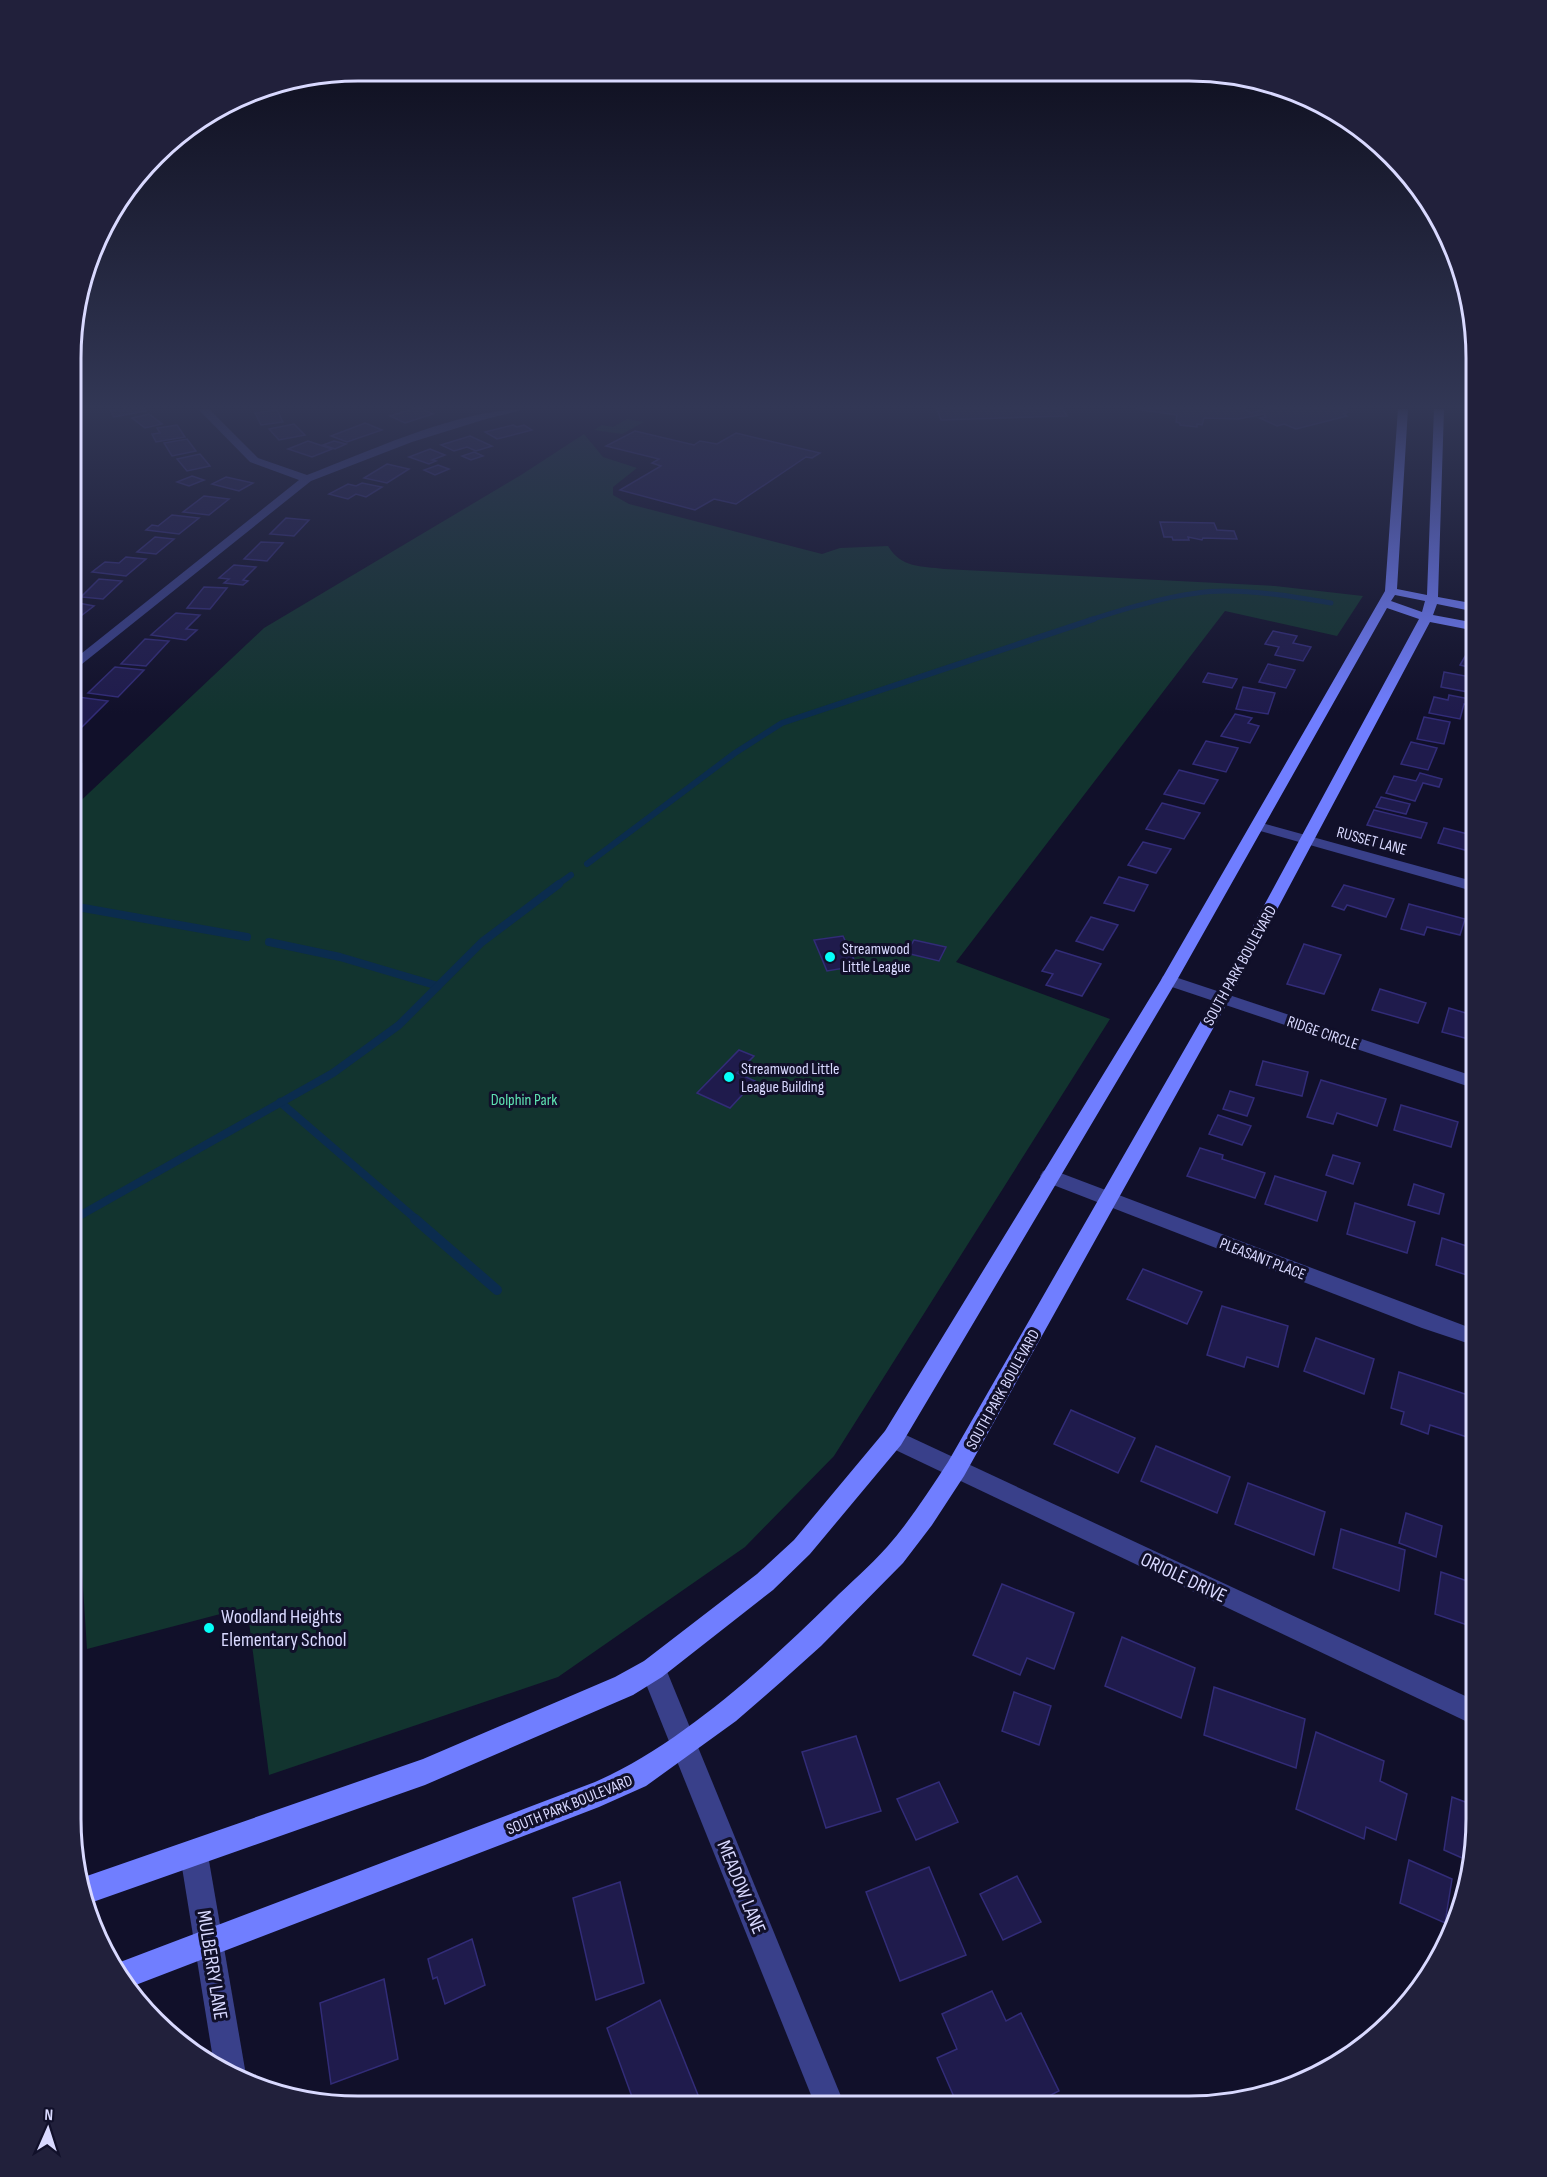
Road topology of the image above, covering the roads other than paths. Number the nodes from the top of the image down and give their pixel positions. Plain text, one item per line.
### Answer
1 (268, 511) edge
2 (1394, 511) edge
3 (1435, 511) edge
4 (1387, 597) junction
5 (1432, 600) junction
6 (1466, 606) edge
7 (1425, 617) junction
8 (1466, 625) edge
9 (81, 661) edge
10 (1258, 826) junction
11 (1306, 841) junction
12 (1466, 884) edge
13 (1169, 980) junction
14 (1222, 998) junction
15 (1466, 1080) edge
16 (1050, 1176) junction
17 (1109, 1198) junction
18 (1466, 1335) edge
19 (893, 1438) junction
20 (956, 1469) junction
21 (654, 1670) junction
22 (1466, 1708) edge
23 (684, 1743) junction
24 (194, 1855) junction
25 (90, 1889) edge
26 (209, 1944) junction
27 (128, 1973) edge
28 (229, 2064) edge
29 (826, 2096) edge

1 - 9 street
2 - 4 street
3 - 5 street, SOUTH PARK BOULEVARD
4 - 5 street
4 - 7 street
4 - 10 street
5 - 6 street
5 - 7 street, SOUTH PARK BOULEVARD
7 - 8 street
7 - 11 street, SOUTH PARK BOULEVARD
10 - 11 street, RUSSET LANE
10 - 13 street
11 - 12 street, RUSSET LANE
11 - 14 street, SOUTH PARK BOULEVARD
13 - 14 street, RIDGE CIRCLE
13 - 16 street
14 - 15 street, RIDGE CIRCLE
14 - 17 street, SOUTH PARK BOULEVARD
16 - 17 street, PLEASANT PLACE
16 - 19 street
17 - 18 street, PLEASANT PLACE
17 - 20 street, SOUTH PARK BOULEVARD
19 - 20 street, ORIOLE DRIVE
19 - 21 street
20 - 22 street, ORIOLE DRIVE
20 - 23 street, SOUTH PARK BOULEVARD
21 - 23 street, MEADOW LANE
21 - 24 street
23 - 26 street, SOUTH PARK BOULEVARD
23 - 29 street, MEADOW LANE
24 - 25 street
24 - 26 street, MULBERRY LANE
26 - 27 street, SOUTH PARK BOULEVARD
26 - 28 street, MULBERRY LANE

